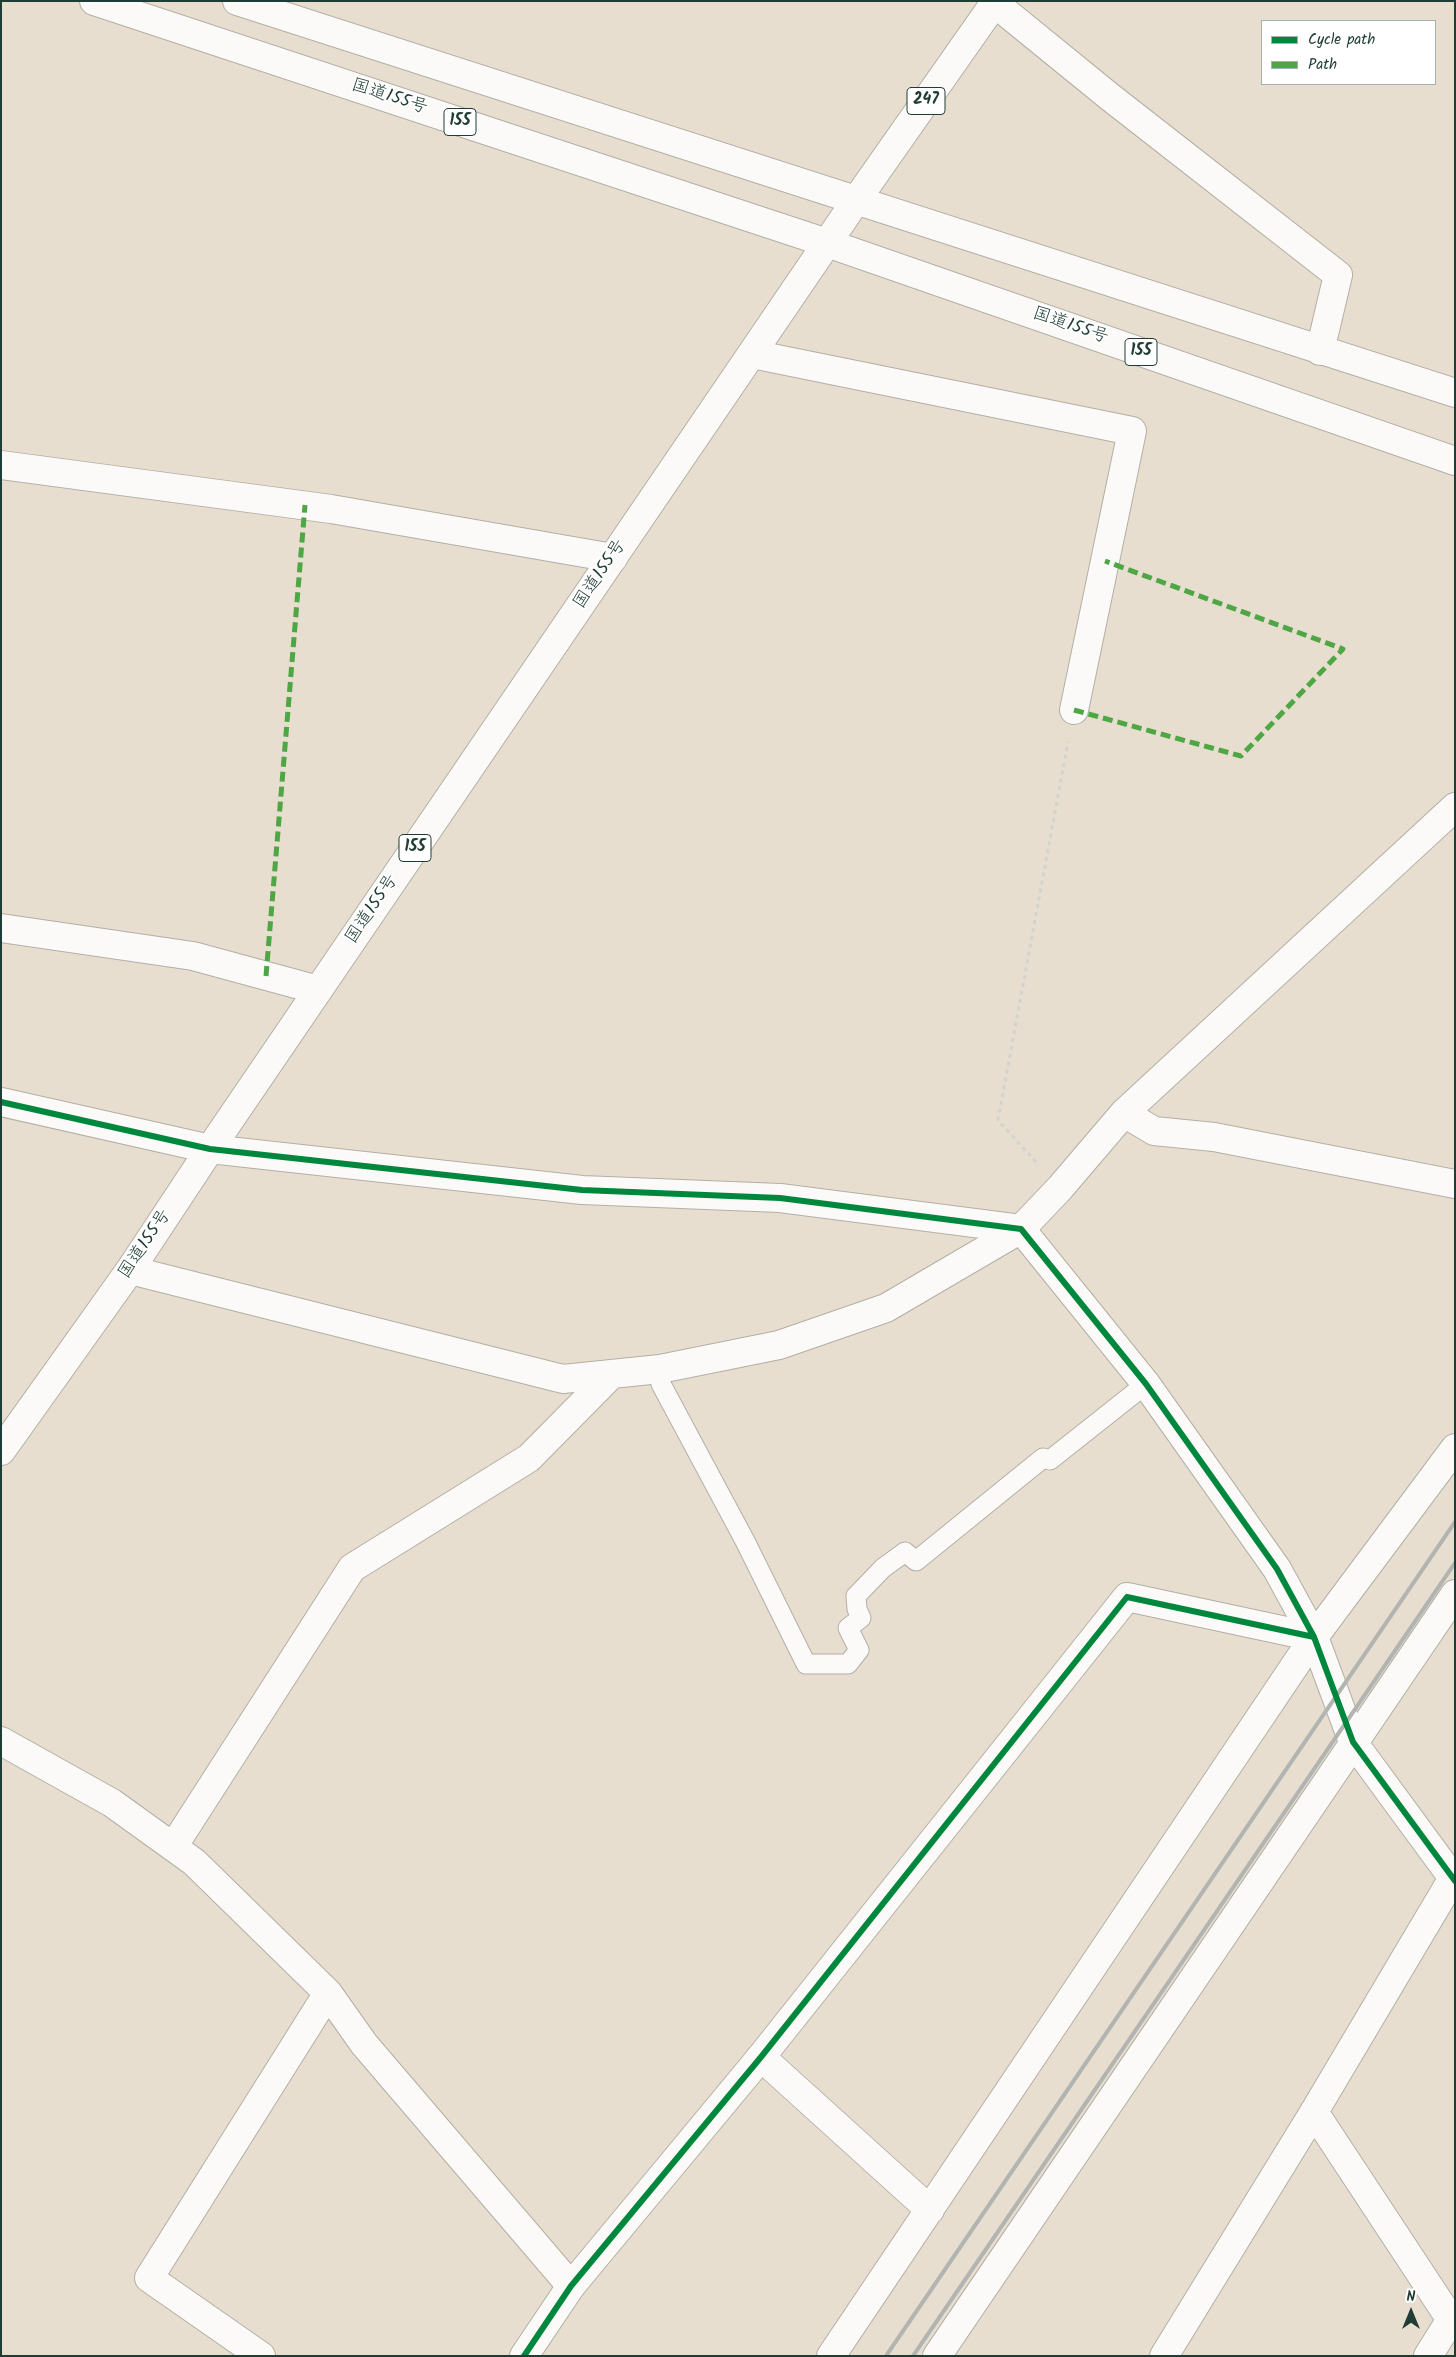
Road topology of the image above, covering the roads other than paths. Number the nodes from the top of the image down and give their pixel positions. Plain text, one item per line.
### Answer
1 (94, 1) edge
2 (237, 1) edge
3 (994, 2) edge
4 (855, 202) junction
5 (827, 243) junction
6 (1320, 351) junction
7 (752, 354) junction
8 (1454, 392) edge
9 (1455, 461) edge
10 (1, 466) edge
11 (613, 558) junction
12 (1074, 710) road end
13 (1455, 807) edge
14 (1, 928) edge
15 (318, 990) junction
16 (1, 1102) edge
17 (1124, 1113) junction
18 (210, 1149) junction
19 (1455, 1184) edge
20 (1021, 1229) junction
21 (130, 1270) junction
22 (660, 1369) junction
23 (612, 1374) junction
24 (1146, 1384) junction
25 (1455, 1448) edge
26 (1, 1451) edge
27 (1455, 1594) edge
28 (1314, 1637) junction
29 (1, 1741) edge
30 (1353, 1742) junction
31 (173, 1847) junction
32 (1454, 1880) edge
33 (328, 1993) junction
34 (761, 2057) junction
35 (1314, 2112) junction
36 (930, 2210) junction
37 (571, 2286) junction
38 (1453, 2319) edge
39 (260, 2356) edge
40 (524, 2356) edge
41 (831, 2356) edge
42 (937, 2356) edge
43 (1164, 2356) edge
44 (1428, 2356) edge

1 - 5 main road, 国道155号 / 155
2 - 4 main road
3 - 4 main road, 247
3 - 6 main road
4 - 5 main road, 国道155号 / 155
4 - 6 main road
5 - 7 main road, 国道155号 / 155
5 - 9 main road, 国道155号 / 155
6 - 8 main road
7 - 11 main road, 国道155号 / 155
7 - 12 main road
10 - 11 main road
11 - 15 main road, 国道155号 / 155
13 - 17 main road
14 - 15 main road
15 - 18 main road, 国道155号 / 155
16 - 18 main road
17 - 19 main road
17 - 20 main road
18 - 20 main road
18 - 21 main road, 国道155号 / 155
20 - 22 main road
20 - 24 main road
21 - 23 main road
21 - 26 main road, 国道155号 / 155
22 - 23 main road
22 - 24 lane
23 - 31 main road
24 - 28 main road
25 - 28 main road
27 - 30 main road
28 - 30 main road
28 - 34 main road
28 - 36 main road
29 - 31 main road
30 - 32 main road
30 - 42 main road
31 - 33 main road
32 - 35 main road
33 - 37 main road
33 - 39 main road
34 - 36 main road
34 - 37 main road
35 - 38 main road
35 - 43 main road
36 - 41 main road
37 - 40 main road
38 - 44 main road

